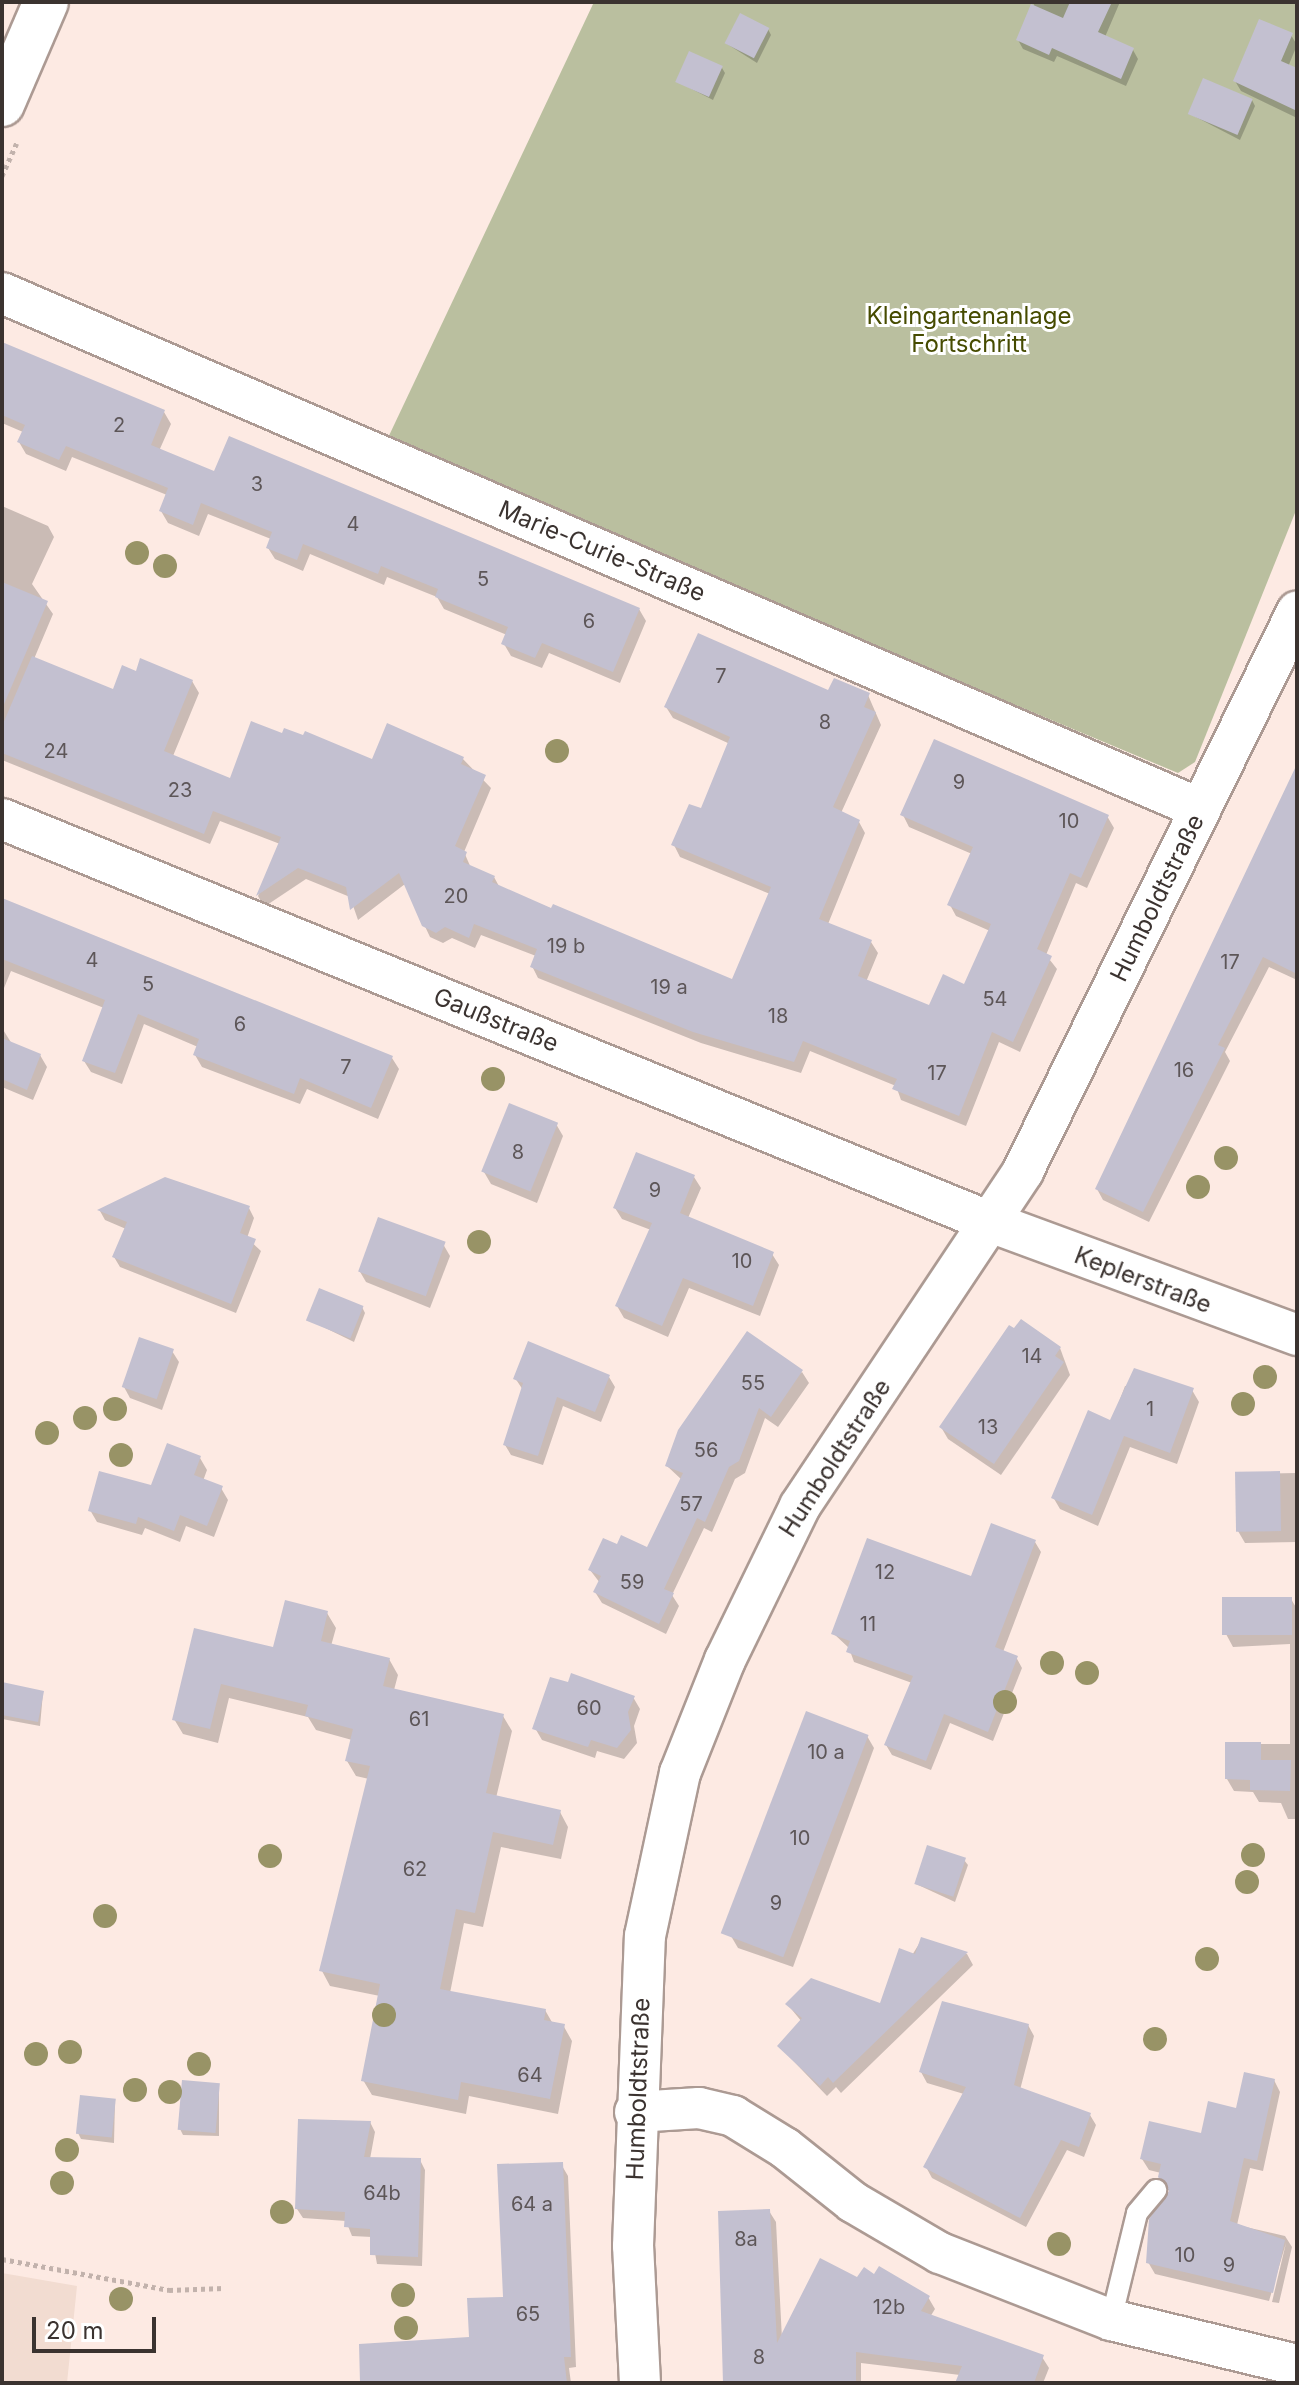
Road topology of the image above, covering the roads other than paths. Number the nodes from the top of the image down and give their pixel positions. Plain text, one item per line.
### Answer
1 (46, 2) edge
2 (2, 104) edge
3 (2, 293) edge
4 (1296, 618) edge
5 (1201, 809) junction
6 (2, 819) edge
7 (990, 1222) junction
8 (1297, 1335) edge
9 (635, 2112) junction
10 (1156, 2190) dead end
11 (1111, 2320) junction
12 (1297, 2365) edge
13 (640, 2383) edge

1 - 2 street
3 - 5 street, Marie-Curie-Straße
4 - 5 street, Humboldtstraße
5 - 7 street, Humboldtstraße
6 - 7 street, Gaußstraße
7 - 8 street, Keplerstraße
7 - 9 street, Humboldtstraße
9 - 11 street
9 - 13 street, Humboldtstraße
10 - 11 lane
11 - 12 street

